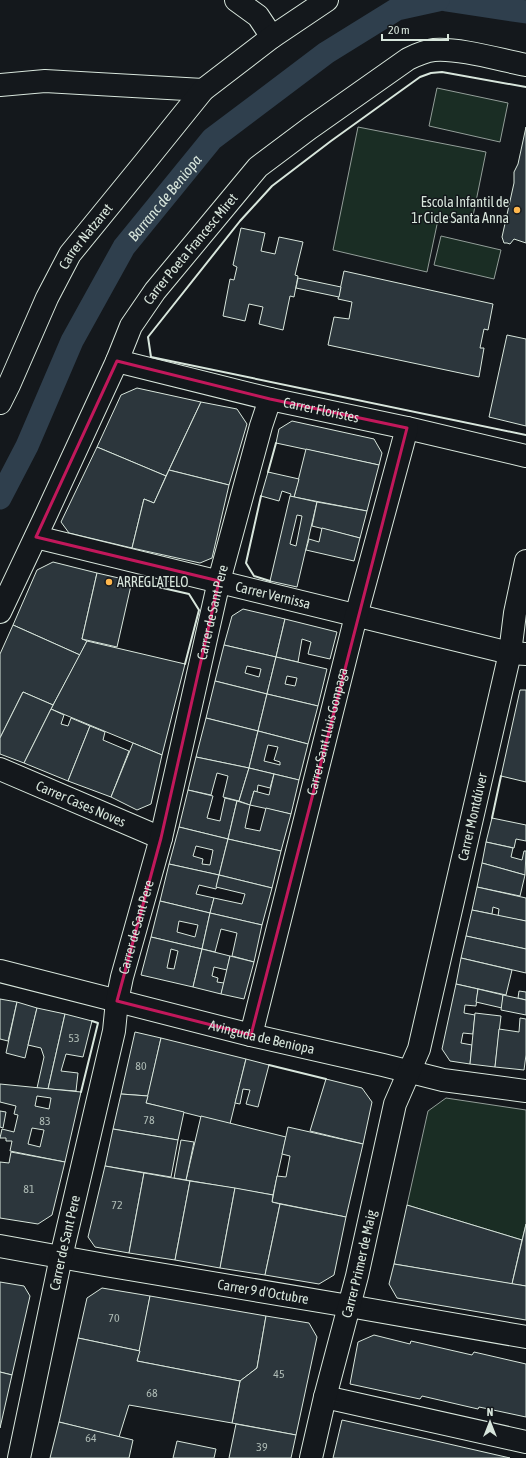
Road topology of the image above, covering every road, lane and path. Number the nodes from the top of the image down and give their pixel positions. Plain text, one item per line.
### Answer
1 (236, 0) edge
2 (327, 0) edge
3 (272, 37) junction
4 (526, 65) edge
5 (0, 85) edge
6 (203, 90) junction
7 (117, 361) junction
8 (270, 399) junction
9 (0, 403) edge
10 (406, 428) junction
11 (526, 456) edge
12 (36, 537) junction
13 (526, 561) edge
14 (219, 581) junction
15 (0, 612) edge
16 (356, 616) junction
17 (518, 653) edge
18 (0, 769) edge
19 (161, 838) junction
20 (0, 971) edge
21 (117, 1000) junction
22 (148, 1008) junction
23 (115, 1024) junction
24 (251, 1036) junction
25 (410, 1072) junction
26 (526, 1090) edge
27 (0, 1246) edge
28 (61, 1257) junction
29 (349, 1306) junction
30 (526, 1337) edge
31 (325, 1397) junction
32 (526, 1442) edge
33 (19, 1458) edge
34 (311, 1458) edge

1 - 3 street
2 - 3 street, Carrer Natzaret
3 - 6 street, Carrer Natzaret
4 - 7 street, Carrer Poeta Francesc Miret
5 - 6 street
6 - 9 street, Carrer Natzaret
7 - 8 street, Carrer Floristes
7 - 12 street, Carrer Poeta Francesc Miret
8 - 10 street, Carrer Floristes
8 - 14 street, Carrer de Sant Pere
10 - 11 street, Carrer Floristes
10 - 16 street, Carrer Sant Lluis Gonpaga
12 - 14 street, Carrer Vernissa
12 - 15 street, Carrer Poeta Francesc Miret
13 - 17 street, Carrer Montdúver
14 - 16 street, Carrer Vernissa
14 - 19 street, Carrer de Sant Pere
16 - 17 street, Carrer Vernissa
16 - 24 street, Carrer Sant Lluis Gonpaga
17 - 25 street, Carrer Montdúver
18 - 19 street, Carrer Cases Noves
19 - 21 street, Carrer de Sant Pere
20 - 21 street, Avinguda de Beniopa
21 - 22 street, Avinguda de Beniopa
21 - 23 street, Carrer de Sant Pere
22 - 23 street
22 - 24 street, Avinguda de Beniopa
23 - 28 street, Carrer de Sant Pere
24 - 25 street, Avinguda de Beniopa
25 - 26 street, Avinguda de Beniopa
25 - 29 street, Carrer Primer de Maig
27 - 28 street, Carrer 9 d'Octubre
28 - 29 street, Carrer 9 d'Octubre
28 - 33 street, Carrer de Sant Pere
29 - 30 street, Carrer 9 d'Octubre
29 - 31 street, Carrer Primer de Maig
31 - 32 street
31 - 34 street, Carrer Primer de Maig

